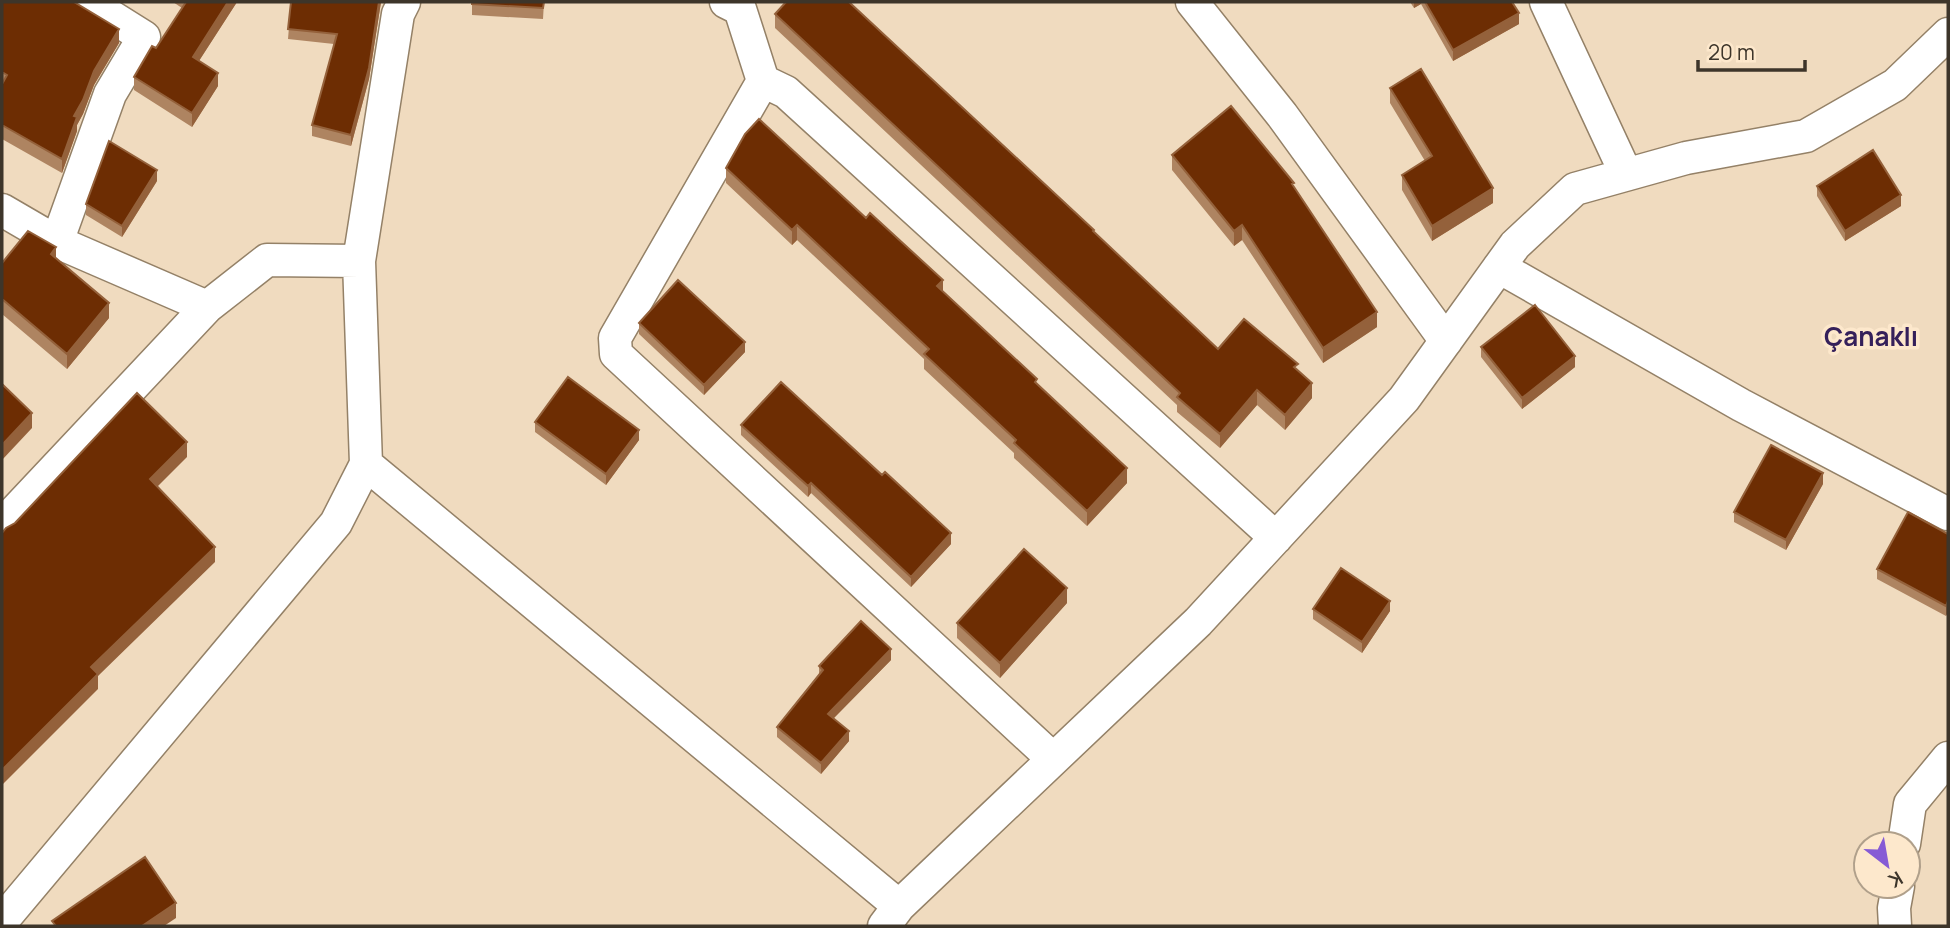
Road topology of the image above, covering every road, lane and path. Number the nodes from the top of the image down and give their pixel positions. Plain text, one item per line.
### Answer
1 (88, 2) edge
2 (404, 2) edge
3 (1192, 2) edge
4 (1546, 2) edge
5 (737, 4) edge
6 (1948, 34) edge
7 (763, 81) junction
8 (1626, 174) junction
9 (2, 210) edge
10 (57, 242) junction
11 (359, 261) junction
12 (1499, 267) junction
13 (207, 307) junction
14 (1446, 341) junction
15 (366, 464) junction
16 (1948, 514) edge
17 (2, 525) edge
18 (1276, 538) junction
19 (1948, 758) edge
20 (1053, 759) junction
21 (1906, 830) edge
22 (1895, 900) edge
23 (891, 916) edge
24 (2, 921) edge
25 (1895, 926) edge

1 - 10 street
2 - 11 street
3 - 14 street
4 - 8 street
5 - 7 street
6 - 8 street
7 - 18 street
7 - 20 street
8 - 12 street
9 - 10 street
10 - 13 street
11 - 13 street
11 - 15 street
12 - 14 street
12 - 16 street
13 - 17 street
14 - 18 street
15 - 23 street
15 - 24 street
18 - 20 street
19 - 21 street
20 - 23 street
22 - 25 street

